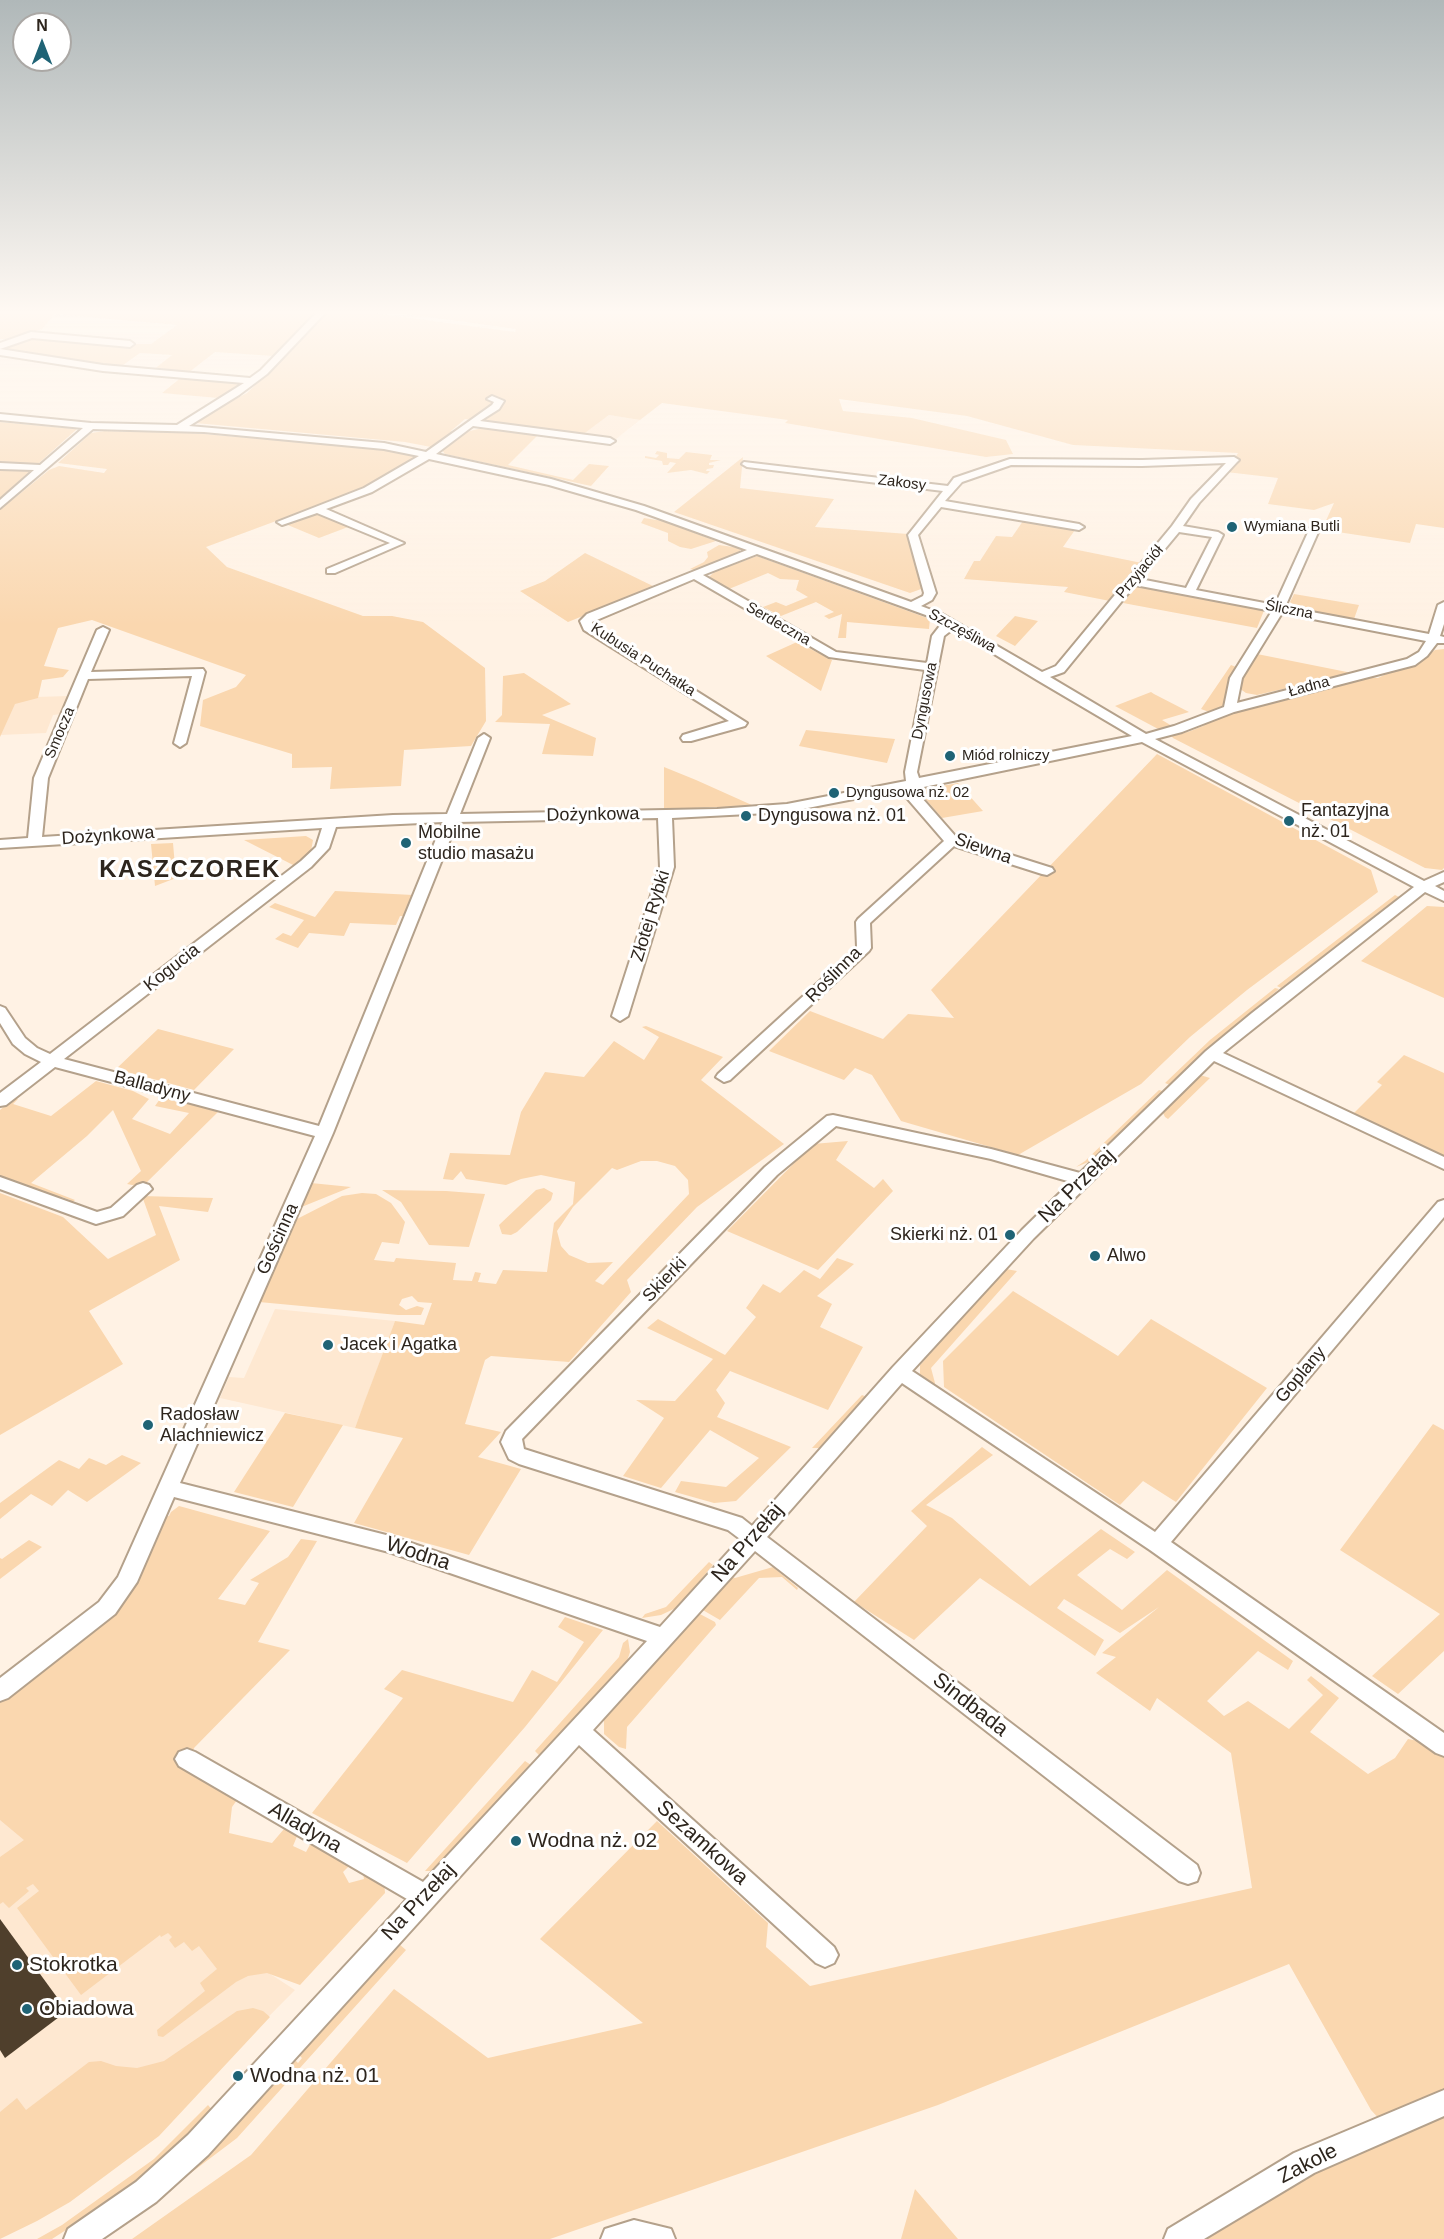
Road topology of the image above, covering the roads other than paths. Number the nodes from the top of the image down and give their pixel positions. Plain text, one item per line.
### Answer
1 (199, 415) edge
2 (483, 415) edge
3 (0, 417) edge
4 (471, 423) junction
5 (91, 426) junction
6 (179, 428) junction
7 (610, 441) dead end
8 (428, 455) junction
9 (1234, 460) joint
10 (747, 464) dead end
11 (0, 466) edge
12 (44, 468) junction
13 (949, 489) junction
14 (937, 503) junction
15 (0, 505) edge
16 (317, 510) junction
17 (282, 522) dead end
18 (1079, 527) dead end
19 (1176, 528) junction
20 (1315, 528) dead end
21 (757, 550) junction
22 (331, 571) dead end
23 (695, 575) junction
24 (1133, 581) junction
25 (1190, 591) junction
26 (1444, 605) edge
27 (912, 606) junction
28 (1279, 608) junction
29 (954, 625) junction
30 (104, 630) dead end
31 (1439, 639) edge
32 (932, 667) junction
33 (84, 676) junction
34 (1041, 677) junction
35 (1230, 709) junction
36 (484, 738) dead end
37 (687, 738) dead end
38 (1144, 738) junction
39 (180, 743) dead end
40 (909, 786) junction
41 (665, 814) junction
42 (452, 818) junction
43 (330, 823) junction
44 (35, 841) junction
45 (952, 841) junction
46 (0, 844) edge
47 (1047, 872) dead end
48 (1444, 876) edge
49 (1423, 887) junction
50 (1444, 897) edge
51 (0, 1011) edge
52 (620, 1016) dead end
53 (1212, 1054) junction
54 (52, 1061) junction
55 (724, 1077) dead end
56 (0, 1101) edge
57 (324, 1133) junction
58 (1444, 1164) edge
59 (1083, 1180) junction
60 (0, 1183) edge
61 (143, 1189) dead end
62 (1444, 1206) edge
63 (900, 1372) junction
64 (168, 1488) junction
65 (753, 1537) junction
66 (1157, 1544) junction
67 (663, 1637) junction
68 (0, 1691) edge
69 (578, 1730) junction
70 (1444, 1746) edge
71 (187, 1759) dead end
72 (1188, 1873) dead end
73 (424, 1896) junction
74 (825, 1955) dead end
75 (1444, 2103) edge
76 (78, 2239) edge
77 (615, 2239) edge
78 (661, 2239) edge
79 (1178, 2239) edge

1 - 6 street
2 - 4 street
3 - 5 street, Szczęśliwa
4 - 7 street
4 - 8 street
5 - 6 street, Szczęśliwa
5 - 12 street
6 - 8 street, Szczęśliwa
8 - 16 street
8 - 21 street, Szczęśliwa
9 - 13 street, Zakosy
9 - 19 street, Przyjaciół
10 - 13 street, Zakosy
11 - 12 street
12 - 15 street
13 - 14 street, Zakosy
14 - 18 street
14 - 27 street, Zakosy
16 - 17 street
16 - 22 street
19 - 24 street, Przyjaciół
19 - 25 street
20 - 28 street
21 - 23 street
21 - 27 street, Szczęśliwa
23 - 32 street, Serdeczna
23 - 37 street, Kubusia Puchatka
24 - 25 street, Śliczna
24 - 34 street, Przyjaciół
25 - 28 street, Śliczna
26 - 31 street, Ładna
27 - 29 street, Szczęśliwa
28 - 31 street, Śliczna
28 - 35 street
29 - 32 street, Dyngusowa
29 - 34 street, Szczęśliwa
30 - 33 street, Smocza
31 - 35 street, Ładna
32 - 40 street, Dyngusowa
33 - 39 street
33 - 44 street, Smocza
34 - 38 street, Szczęśliwa
35 - 38 street, Ładna
36 - 42 street, Gościnna
38 - 40 street, Dożynkowa
38 - 49 street, Szczęśliwa
40 - 41 street, Dożynkowa
40 - 45 street, Siewna
41 - 42 street, Dożynkowa
41 - 52 street, Złotej Rybki
42 - 43 street, Dożynkowa
42 - 57 street, Gościnna
43 - 44 street, Dożynkowa
43 - 54 street, Kogucia
44 - 46 street, Dożynkowa
45 - 47 street, Siewna
45 - 55 street, Roślinna
48 - 49 street, Na Przełaj
49 - 50 street, Szczęśliwa
49 - 53 street, Na Przełaj
51 - 54 street, Balladyny
53 - 58 street
53 - 59 street, Na Przełaj
54 - 56 street, Kogucia
54 - 57 street, Balladyny
57 - 64 street, Gościnna
59 - 63 street, Na Przełaj
59 - 65 street, Skierki
60 - 61 street
62 - 66 street, Goplany
63 - 65 street, Na Przełaj
63 - 66 street
64 - 67 street, Wodna
64 - 68 street, Gościnna
65 - 67 street, Na Przełaj
65 - 72 street, Sindbada
66 - 70 street
67 - 69 street, Na Przełaj
69 - 73 street, Na Przełaj
69 - 74 street, Sezamkowa
71 - 73 street, Alladyna
73 - 76 street, Na Przełaj
75 - 79 street, Zakole
77 - 78 street

